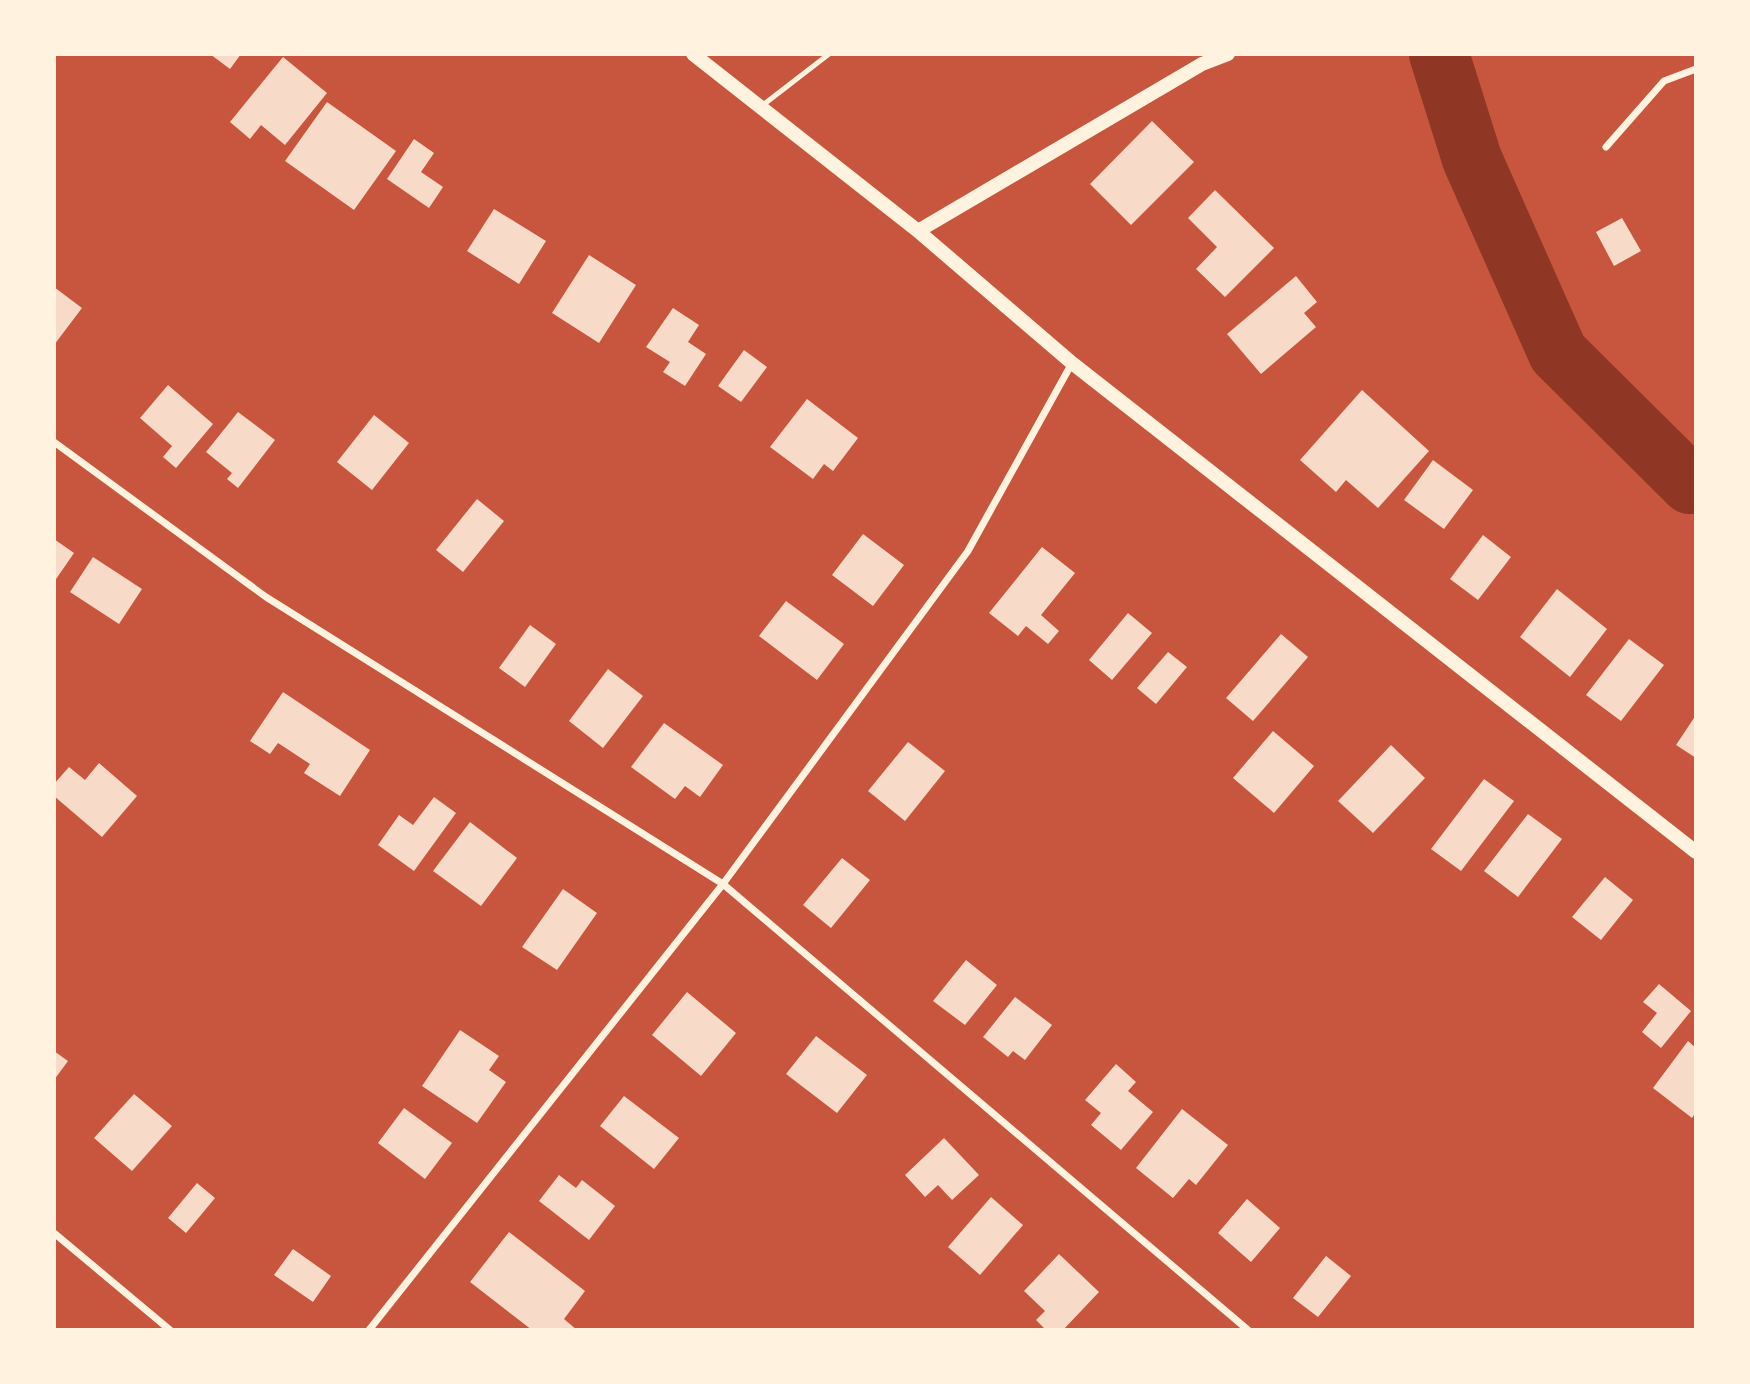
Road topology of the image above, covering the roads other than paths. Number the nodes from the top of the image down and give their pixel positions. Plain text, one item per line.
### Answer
1 (693, 54) edge
2 (830, 54) edge
3 (1228, 54) edge
4 (1202, 59) edge
5 (1696, 69) edge
6 (760, 107) junction
7 (1606, 147) dead end
8 (918, 231) junction
9 (1072, 363) junction
10 (54, 442) edge
11 (1696, 852) edge
12 (723, 884) junction
13 (55, 1234) edge
14 (170, 1330) edge
15 (369, 1330) edge
16 (1248, 1330) edge

1 - 6 main road
2 - 6 lane
3 - 4 main road
4 - 8 main road
5 - 7 street
6 - 8 main road
8 - 9 main road
9 - 11 main road
9 - 12 street
10 - 12 street
12 - 15 street
12 - 16 street
13 - 14 street

